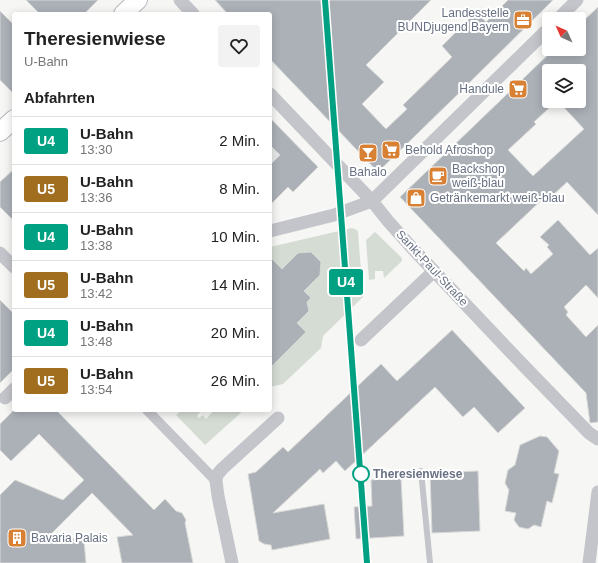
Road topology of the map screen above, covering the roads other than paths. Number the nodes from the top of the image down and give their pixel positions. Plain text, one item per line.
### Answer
1 (138, 0) edge
2 (180, 0) edge
3 (577, 0) edge
4 (125, 12) edge
5 (191, 12) edge
6 (565, 12) edge
7 (542, 35) edge
8 (272, 96) edge
9 (12, 121) edge
10 (0, 132) edge
11 (372, 201) junction
12 (272, 230) edge
13 (0, 253) edge
14 (12, 265) edge
15 (434, 271) junction
16 (361, 340) dead end
17 (150, 412) edge
18 (278, 418) dead end
19 (598, 439) edge
20 (421, 471) dead end
21 (216, 481) junction
22 (598, 492) edge
23 (232, 563) edge
24 (430, 563) edge
25 (589, 563) edge

1 - 4 main road
2 - 5 street
3 - 6 street
7 - 11 street
8 - 11 street, Sankt-Paul-Straße
9 - 10 main road
11 - 12 street
11 - 15 street, Sankt-Paul-Straße
13 - 14 street
15 - 16 street
15 - 19 street, Sankt-Paul-Straße
17 - 21 street
18 - 21 street
20 - 24 lane
21 - 23 street
22 - 25 street

